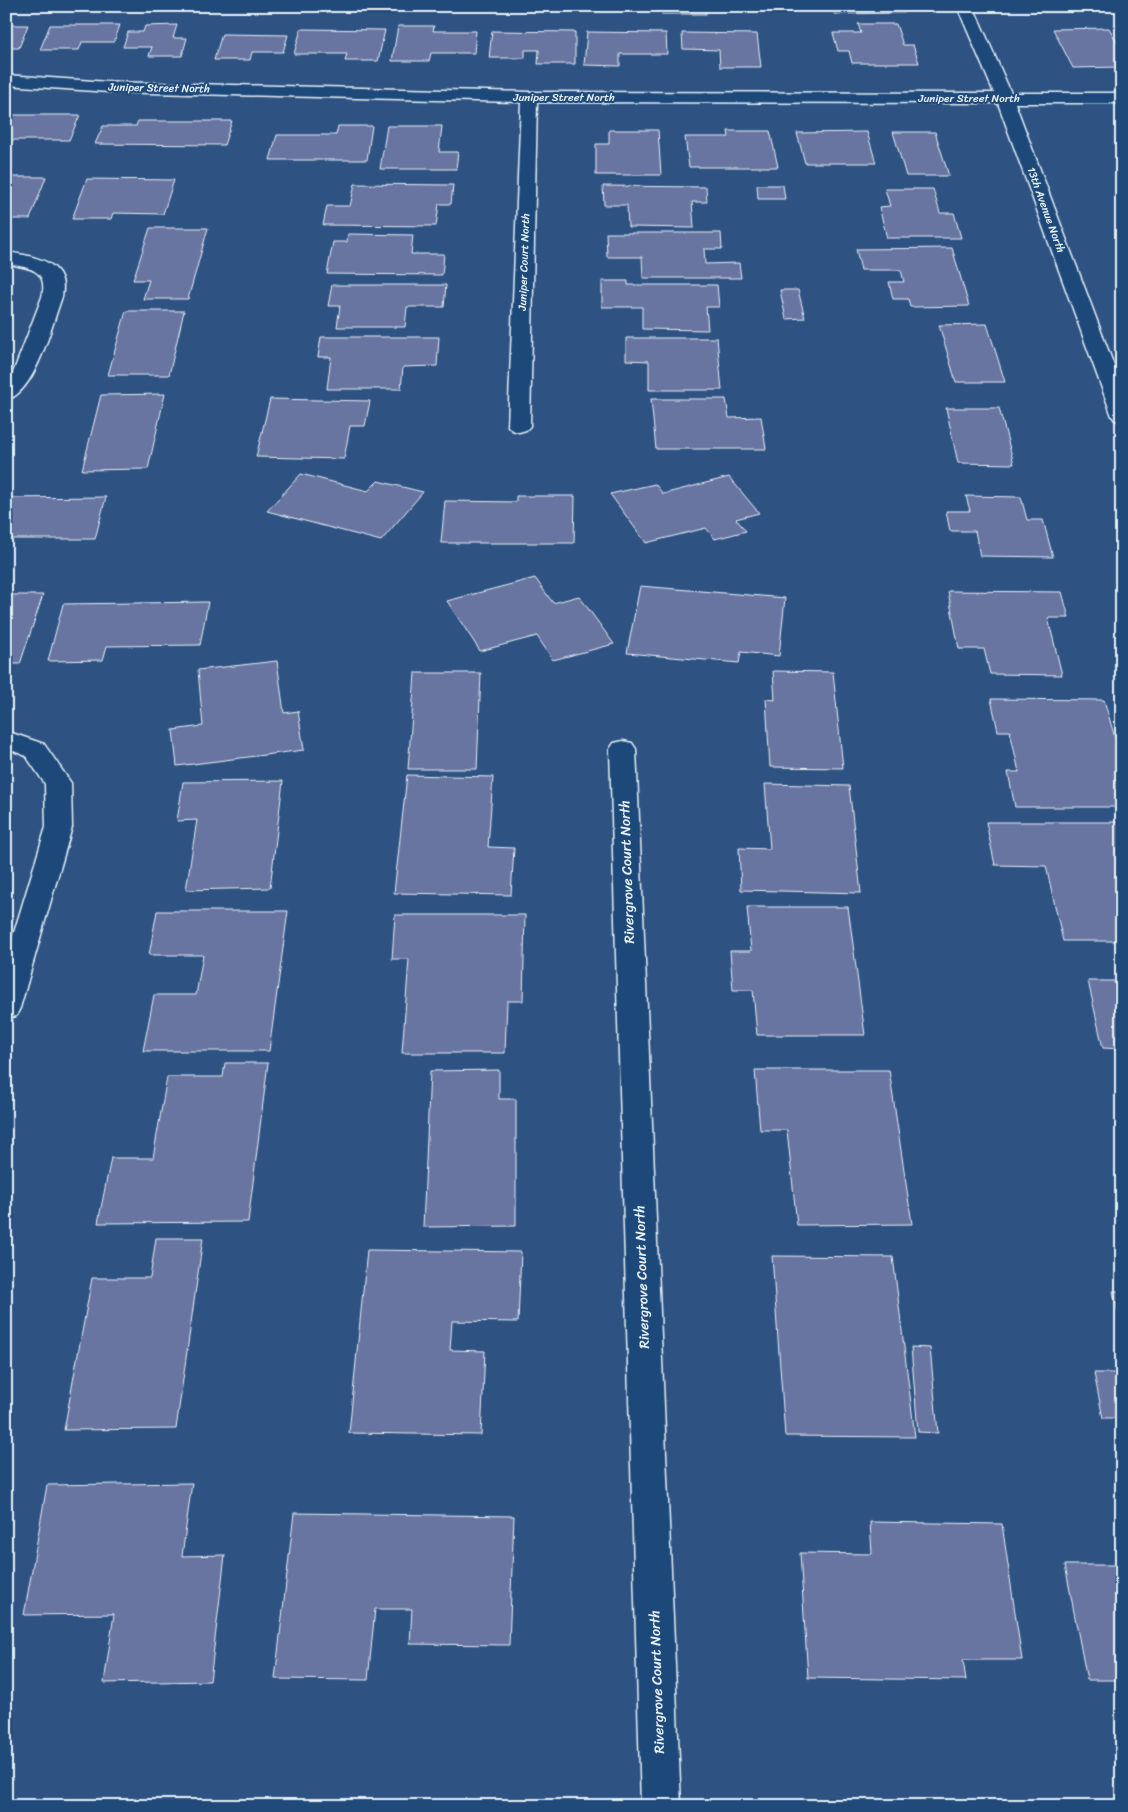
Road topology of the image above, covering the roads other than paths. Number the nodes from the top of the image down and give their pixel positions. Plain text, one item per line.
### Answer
1 (965, 6) edge
2 (6, 80) edge
3 (529, 97) junction
4 (1005, 98) junction
5 (1122, 98) edge
6 (6, 258) edge
7 (6, 394) edge
8 (1122, 416) edge
9 (519, 426) dead end
10 (6, 739) edge
11 (623, 748) dead end
12 (6, 1008) edge
13 (661, 1806) edge

1 - 4 street, 13th Avenue North
2 - 3 street, Juniper Street North
3 - 4 street, Juniper Street North
3 - 9 street, Juniper Court North
4 - 5 street, Juniper Street North
4 - 8 street, 13th Avenue North
6 - 7 street
10 - 12 street
11 - 13 street, Rivergrove Court North

